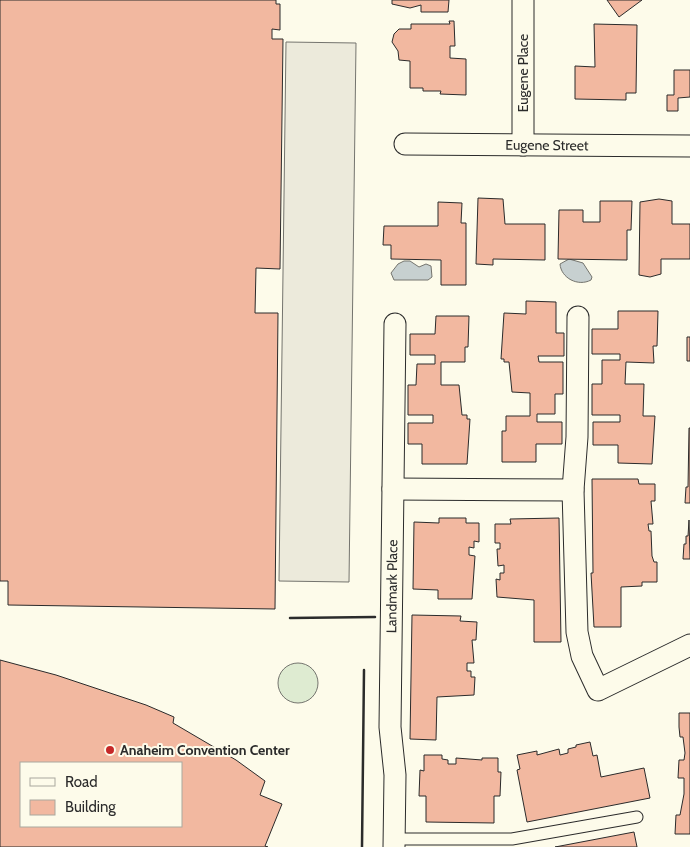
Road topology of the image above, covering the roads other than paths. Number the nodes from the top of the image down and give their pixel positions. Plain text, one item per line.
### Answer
1 (523, 0) edge
2 (405, 144) dead end
3 (523, 145) junction
4 (690, 146) edge
5 (578, 317) dead end
6 (395, 324) dead end
7 (393, 489) junction
8 (573, 490) junction
9 (690, 644) edge
10 (637, 816) dead end
11 (394, 843) edge

1 - 3 street, Eugene Place
2 - 3 street, Eugene Street
3 - 4 street, Eugene Street
5 - 8 street
6 - 7 street, Landmark Place
7 - 8 street
7 - 11 street, Landmark Place
8 - 9 street
10 - 11 lane

